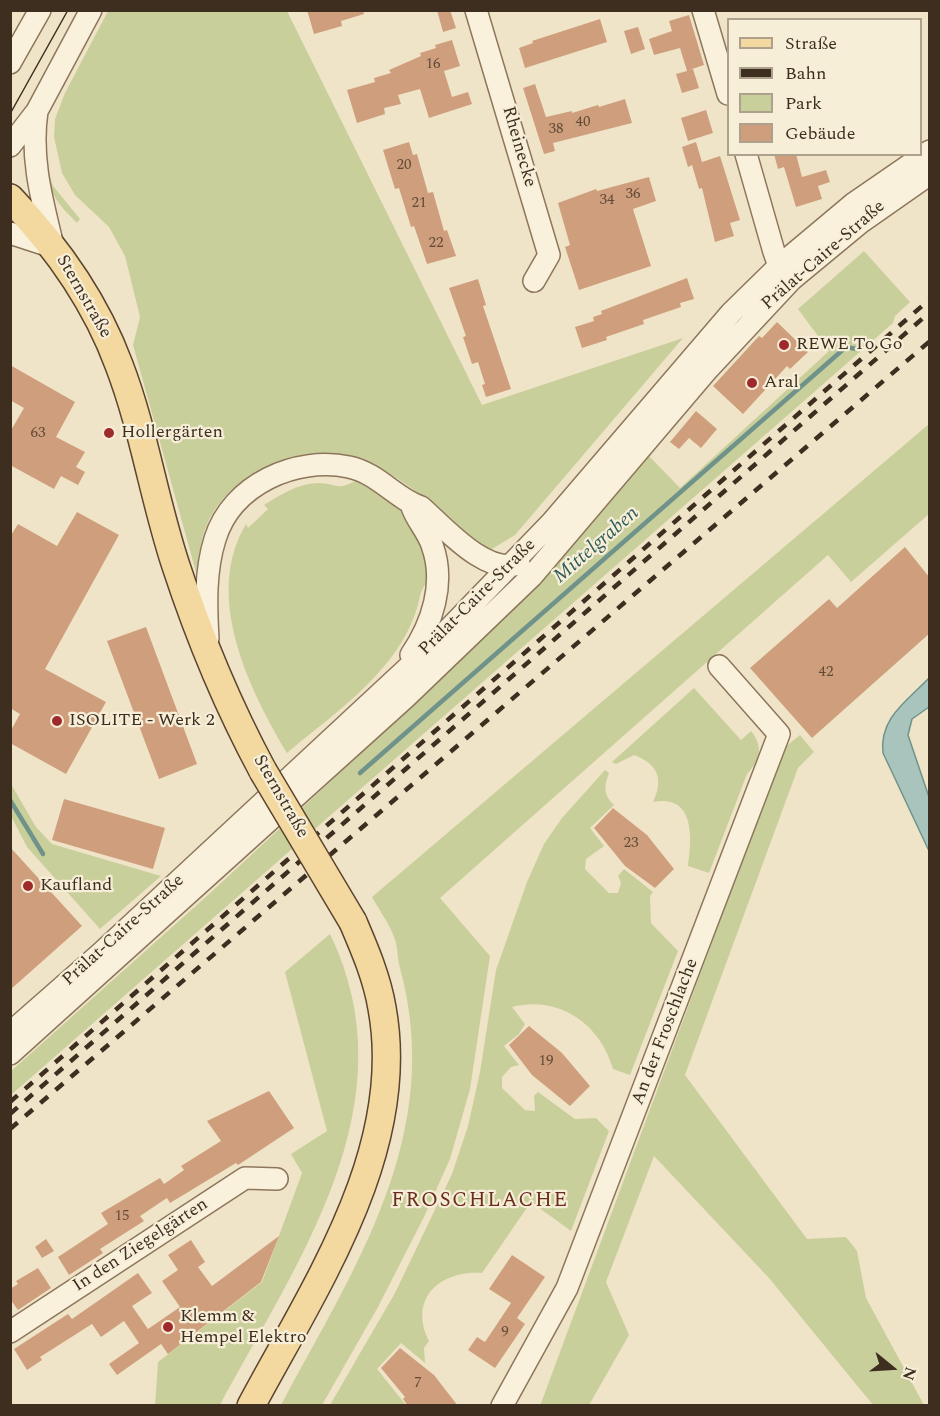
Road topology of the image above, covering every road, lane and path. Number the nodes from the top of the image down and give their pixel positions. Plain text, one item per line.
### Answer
1 (40, 10) edge
2 (91, 10) edge
3 (476, 10) edge
4 (703, 10) edge
5 (10, 63) edge
6 (727, 88) edge
7 (37, 111) junction
8 (10, 146) edge
9 (930, 151) edge
10 (747, 156) edge
11 (930, 174) edge
12 (10, 198) edge
13 (10, 233) edge
14 (53, 248) junction
15 (785, 273) junction
16 (534, 281) dead end
17 (678, 390) junction
18 (411, 503) junction
19 (556, 546) junction
20 (509, 568) junction
21 (209, 652) junction
22 (719, 666) dead end
23 (392, 682) junction
24 (212, 863) junction
25 (105, 960) junction
26 (10, 1033) edge
27 (10, 1054) edge
28 (277, 1179) dead end
29 (10, 1332) edge
30 (251, 1406) edge
31 (502, 1406) edge

1 - 5 street
2 - 7 street
3 - 16 street, Rheinecke
4 - 6 street
7 - 8 street
7 - 14 street
9 - 15 street, Prälat-Caire-Straße
10 - 15 street
11 - 15 street, Prälat-Caire-Straße
12 - 14 main road, Sternstraße
13 - 14 street
14 - 21 main road, Sternstraße
15 - 17 street, Prälat-Caire-Straße
17 - 19 street, Prälat-Caire-Straße
17 - 20 street, Prälat-Caire-Straße
18 - 20 street
18 - 21 street
18 - 23 street
19 - 20 street
19 - 24 street, Prälat-Caire-Straße
20 - 23 street, Prälat-Caire-Straße
21 - 30 main road, Sternstraße, bridge
22 - 31 street, An der Froschlache
23 - 24 street, Prälat-Caire-Straße
24 - 25 street, Prälat-Caire-Straße
25 - 26 street, Prälat-Caire-Straße
25 - 27 street, Prälat-Caire-Straße
28 - 29 street, In den Ziegelgärten

